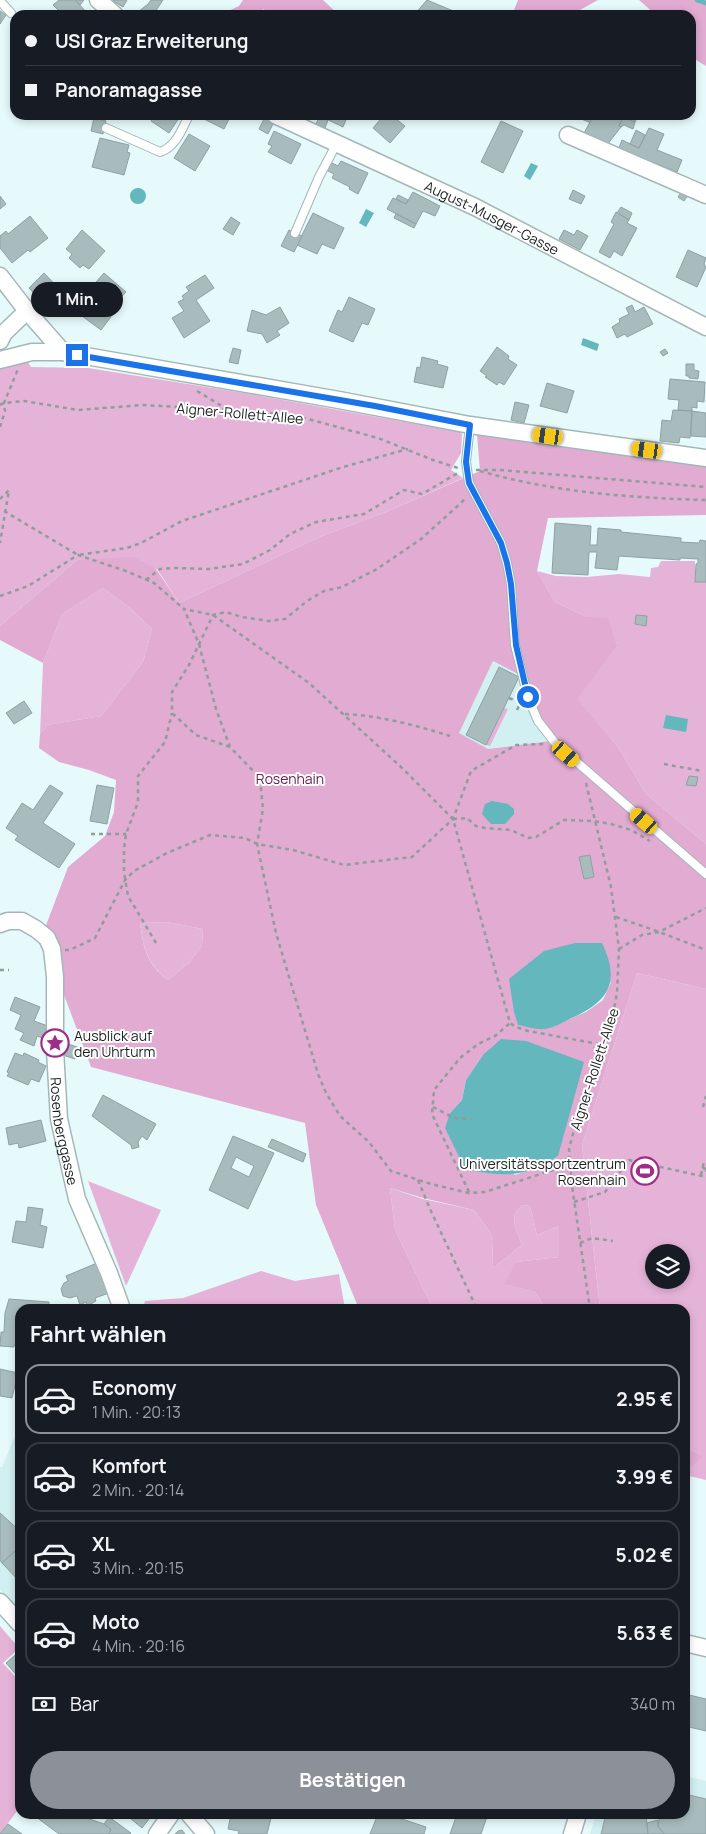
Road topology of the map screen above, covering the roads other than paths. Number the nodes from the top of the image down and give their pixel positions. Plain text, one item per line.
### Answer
1 (98, 0) edge
2 (0, 1) edge
3 (109, 10) edge
4 (10, 12) edge
5 (186, 120) edge
6 (286, 120) edge
7 (106, 128) dead end
8 (568, 135) dead end
9 (337, 144) junction
10 (706, 195) edge
11 (295, 232) dead end
12 (0, 276) edge
13 (28, 311) junction
14 (706, 327) edge
15 (0, 341) edge
16 (63, 352) junction
17 (0, 360) edge
18 (470, 425) junction
19 (706, 458) edge
20 (706, 874) edge
21 (0, 924) edge
22 (120, 1304) edge
23 (0, 1602) edge
24 (15, 1618) edge
25 (690, 1644) edge
26 (706, 1648) edge
27 (168, 1819) edge
28 (193, 1819) edge
29 (576, 1819) edge
30 (157, 1834) edge
31 (206, 1834) edge
32 (572, 1834) edge

1 - 3 street
2 - 4 lane
5 - 7 lane
6 - 9 street, August-Musger-Gasse
8 - 10 street
9 - 11 lane
9 - 14 street, August-Musger-Gasse
12 - 13 street
13 - 15 street
13 - 16 street
16 - 17 street
16 - 18 street
18 - 19 street
18 - 20 lane
21 - 22 street, Rosenberggasse
23 - 24 street
25 - 26 street
27 - 30 street
28 - 31 street
29 - 32 street

